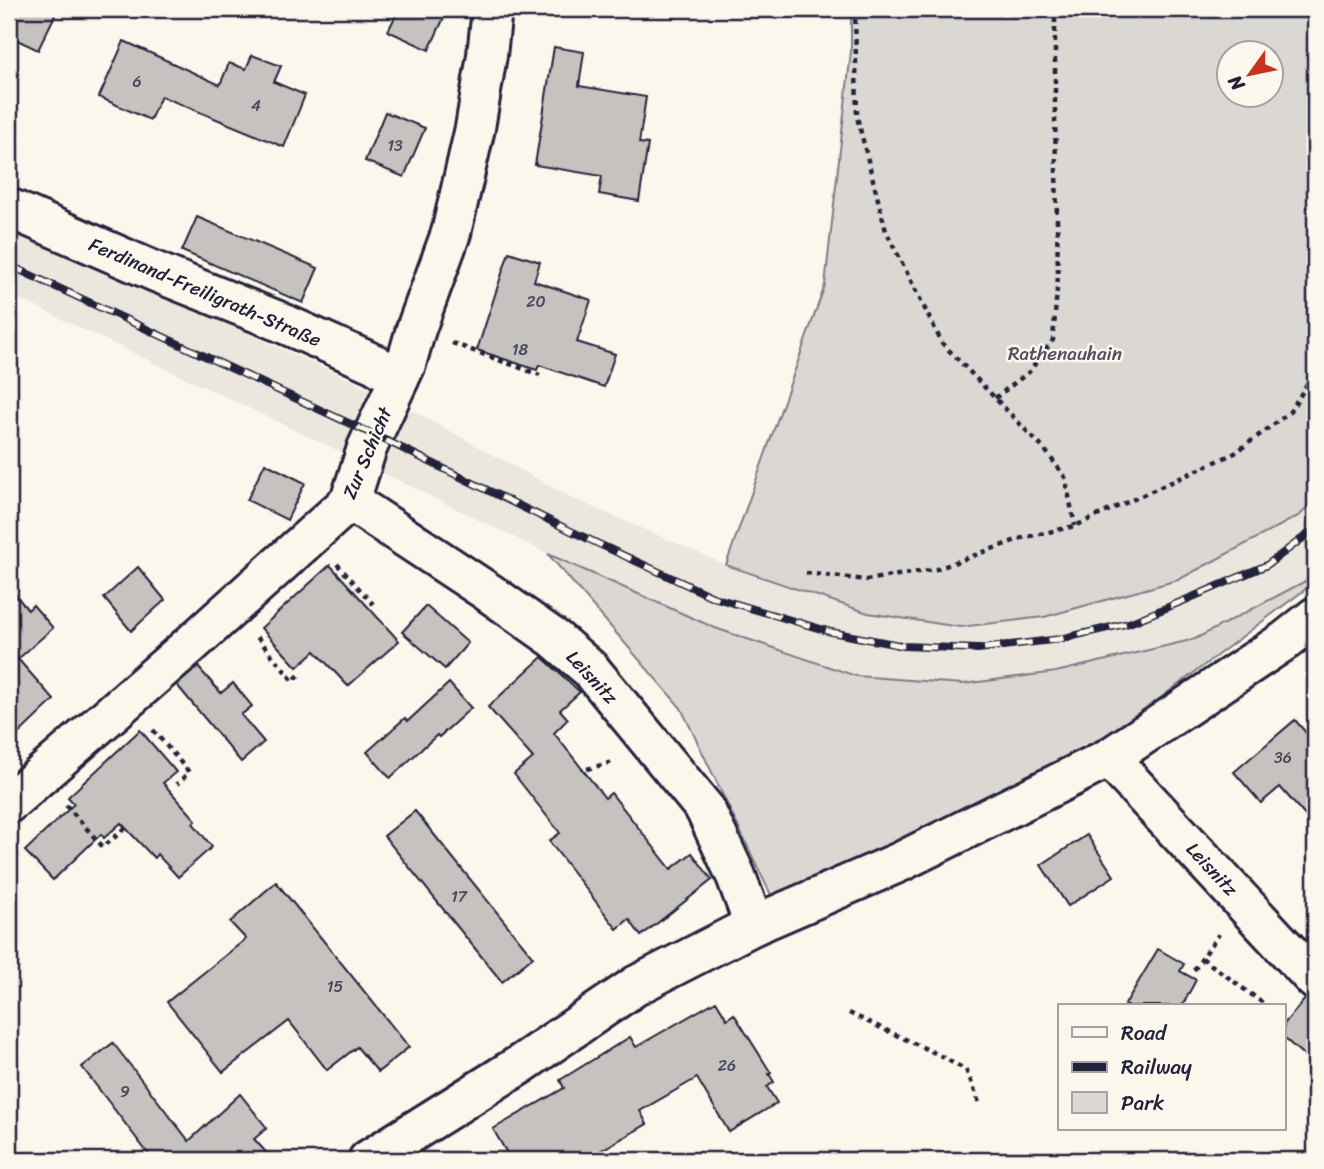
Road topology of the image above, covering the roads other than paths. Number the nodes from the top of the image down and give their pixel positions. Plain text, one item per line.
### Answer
1 (492, 9) edge
2 (9, 208) edge
3 (399, 379) junction
4 (350, 501) junction
5 (1315, 617) edge
6 (1109, 758) junction
7 (9, 803) edge
8 (754, 925) junction
9 (1315, 979) edge
10 (368, 1160) edge

1 - 3 street, Zur Schicht
2 - 3 street, Ferdinand-Freiligrath-Straße
3 - 4 street, Zur Schicht
4 - 7 street, Zur Schicht
4 - 8 street, Leisnitz
5 - 6 street
6 - 8 street
6 - 9 street, Leisnitz
8 - 10 street

